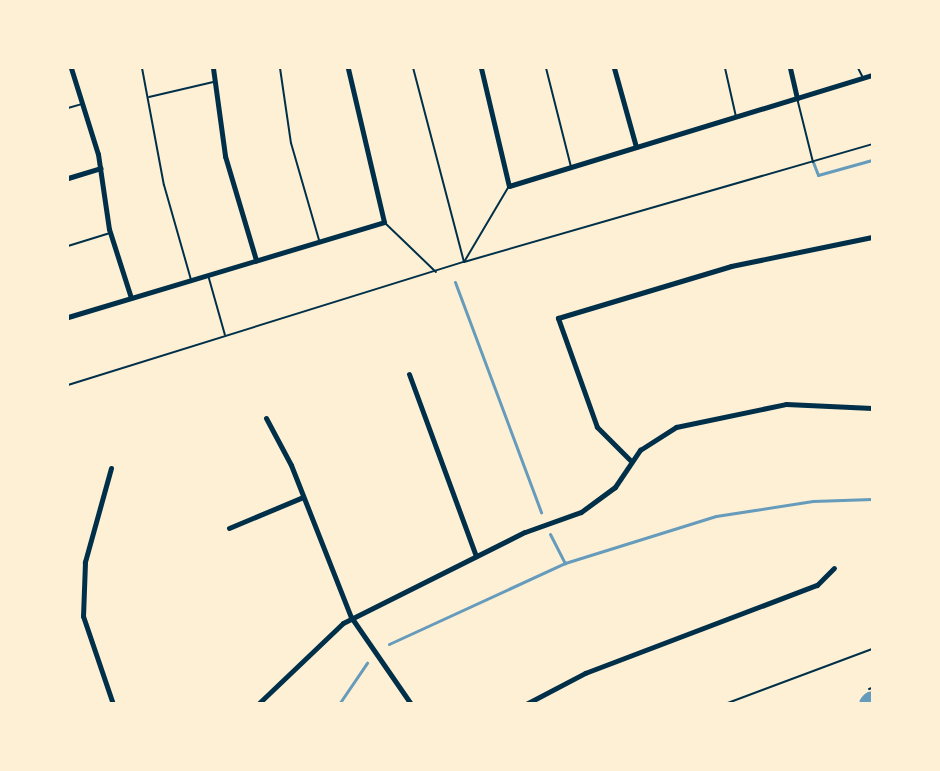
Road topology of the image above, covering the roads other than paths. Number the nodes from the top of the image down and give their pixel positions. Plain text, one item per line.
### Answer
1 (71, 68) edge
2 (142, 68) edge
3 (213, 68) edge
4 (280, 68) edge
5 (348, 68) edge
6 (413, 68) edge
7 (481, 68) edge
8 (546, 68) edge
9 (614, 68) edge
10 (725, 68) edge
11 (790, 68) edge
12 (858, 68) edge
13 (873, 75) edge
14 (863, 78) junction
15 (215, 82) junction
16 (149, 98) junction
17 (797, 98) junction
18 (82, 104) junction
19 (68, 108) edge
20 (736, 117) junction
21 (873, 144) edge
22 (636, 147) junction
23 (813, 162) junction
24 (571, 167) junction
25 (101, 168) junction
26 (68, 178) edge
27 (509, 186) junction
28 (384, 222) junction
29 (110, 233) junction
30 (873, 237) edge
31 (319, 242) junction
32 (68, 246) edge
33 (256, 260) junction
34 (464, 262) junction
35 (437, 272) junction
36 (208, 275) junction
37 (191, 280) junction
38 (131, 298) junction
39 (68, 317) edge
40 (225, 335) junction
41 (409, 374) dead end
42 (68, 385) edge
43 (873, 408) edge
44 (266, 418) dead end
45 (630, 460) junction
46 (111, 468) dead end
47 (303, 497) junction
48 (229, 528) dead end
49 (476, 556) junction
50 (834, 568) dead end
51 (351, 617) junction
52 (113, 704) edge
53 (258, 704) edge
54 (411, 704) edge
55 (526, 704) edge

1 - 18 street
2 - 16 lane
3 - 15 street
4 - 31 lane
5 - 28 street
6 - 34 lane
7 - 27 street
8 - 24 lane
9 - 22 street
10 - 20 lane
11 - 17 street
12 - 14 lane
13 - 14 street
14 - 17 street
15 - 16 lane
15 - 33 street
16 - 37 lane
17 - 20 street
17 - 23 lane
18 - 19 lane
18 - 25 street
20 - 22 street
21 - 23 lane
22 - 24 street
23 - 34 lane
24 - 27 street
25 - 26 street
25 - 29 street
27 - 34 lane
28 - 31 street
28 - 35 lane
29 - 32 lane
29 - 38 street
30 - 45 street
31 - 33 street
33 - 36 street
34 - 35 lane
35 - 40 lane
36 - 37 street
36 - 40 lane
37 - 38 street
38 - 39 street
40 - 42 lane
41 - 49 street
43 - 45 street
44 - 47 street
45 - 49 street
46 - 52 street
47 - 48 street
47 - 51 street
49 - 51 street
50 - 55 street
51 - 53 street
51 - 54 street

